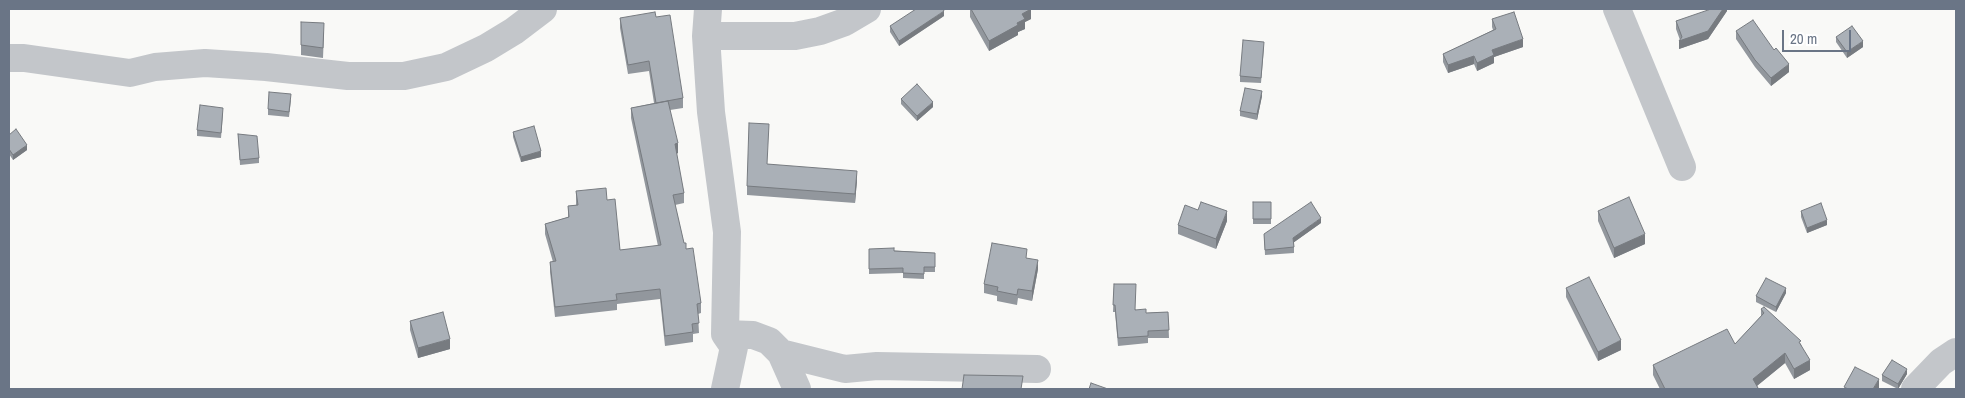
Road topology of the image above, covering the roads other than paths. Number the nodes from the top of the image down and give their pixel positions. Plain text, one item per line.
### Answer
1 (543, 9) edge
2 (708, 9) edge
3 (867, 9) edge
4 (1617, 9) edge
5 (706, 36) junction
6 (9, 58) edge
7 (1682, 167) dead end
8 (724, 334) junction
9 (1956, 352) edge
10 (781, 353) junction
11 (1037, 369) dead end
12 (725, 389) edge
13 (797, 389) edge
14 (1915, 389) edge

1 - 6 street
2 - 5 street
3 - 5 street
4 - 7 street
5 - 8 street
8 - 10 street
8 - 12 street
9 - 14 street
10 - 11 street
10 - 13 street

